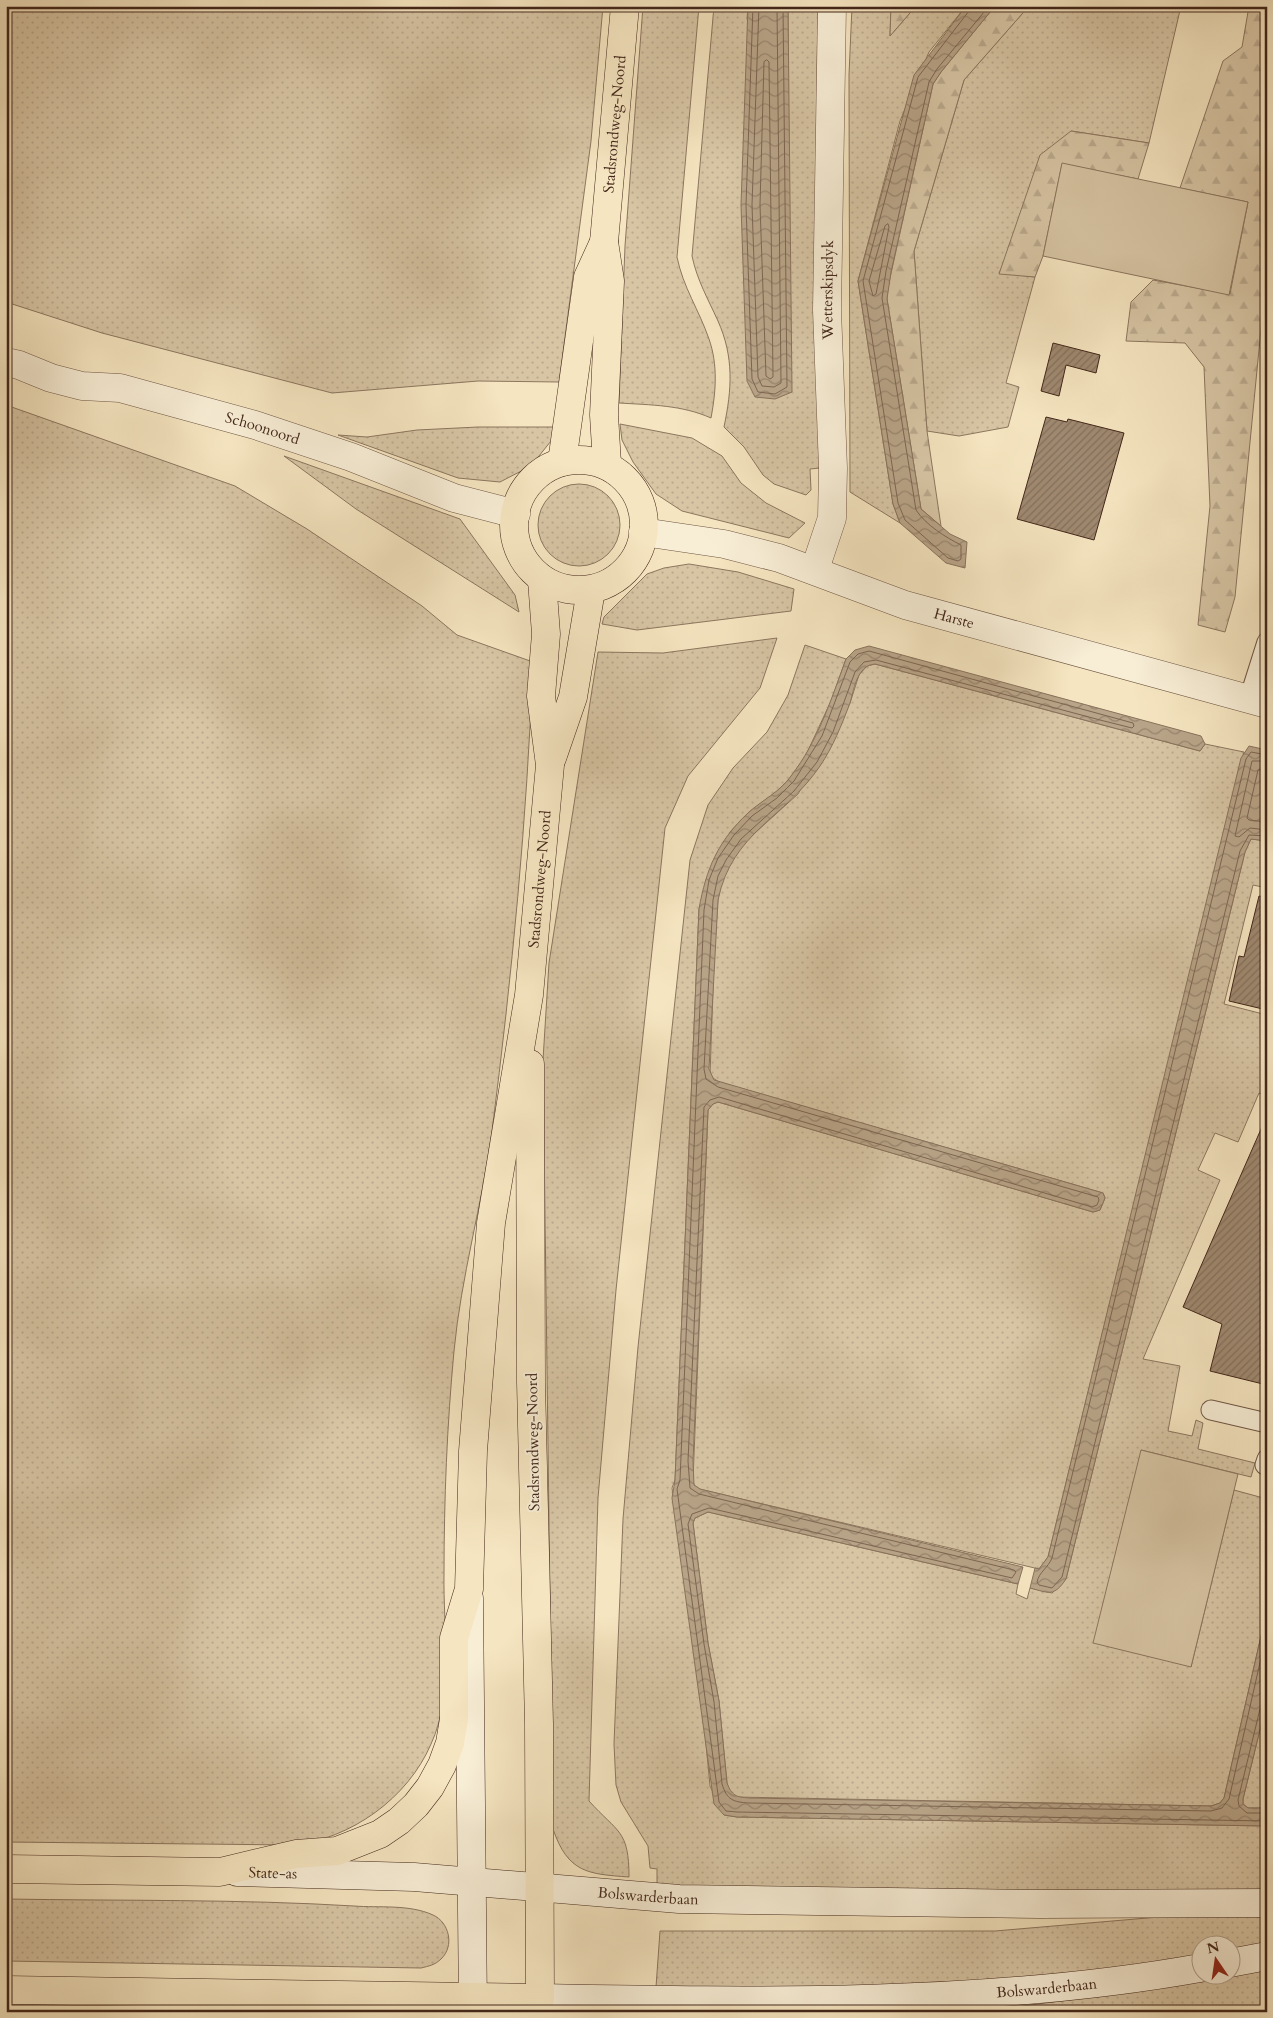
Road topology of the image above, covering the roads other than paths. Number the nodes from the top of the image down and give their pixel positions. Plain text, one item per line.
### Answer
1 (625, 6) edge
2 (832, 6) edge
3 (604, 242) junction
4 (6, 362) edge
5 (562, 462) junction
6 (607, 464) junction
7 (516, 514) junction
8 (643, 532) junction
9 (815, 569) junction
10 (542, 580) junction
11 (591, 590) junction
12 (1267, 642) edge
13 (1258, 701) edge
14 (550, 765) junction
15 (529, 995) junction
16 (1211, 1410) dead end
17 (1267, 1423) edge
18 (469, 1589) junction
19 (6, 1869) edge
20 (220, 1872) junction
21 (473, 1882) junction
22 (540, 1888) junction
23 (1267, 1903) edge
24 (1267, 1956) edge
25 (1240, 1961) edge
26 (1190, 1970) edge
27 (6, 1990) edge
28 (93, 1992) junction
29 (473, 2004) edge
30 (540, 2005) edge
31 (231, 2012) edge

1 - 3 main road, Stadsrondweg-Noord
2 - 9 main road, Wetterskipsdyk
3 - 5 main road, Stadsrondweg-Noord
3 - 6 main road, Stadsrondweg-Noord
4 - 7 main road, Schoonoord
5 - 6 main road
5 - 7 main road
6 - 8 main road
7 - 10 main road
8 - 9 main road, Harste
8 - 11 main road
9 - 13 main road, Harste
10 - 11 main road
10 - 14 main road, Stadsrondweg-Noord
11 - 14 main road, Stadsrondweg-Noord
12 - 13 lane
14 - 15 main road, Stadsrondweg-Noord
15 - 18 main road, Stadsrondweg-Noord
15 - 22 main road, Stadsrondweg-Noord
16 - 17 lane
18 - 20 main road
18 - 21 main road, Stadsrondweg-Noord
19 - 20 main road, State-as
20 - 21 main road, State-as
21 - 22 main road, State-as
21 - 29 main road, Stadsrondweg-Noord
22 - 23 main road, Bolswarderbaan
22 - 30 main road, Stadsrondweg-Noord
24 - 25 main road
26 - 30 main road, Bolswarderbaan
27 - 28 main road
28 - 29 main road
28 - 31 main road
29 - 30 main road, Bolswarderbaan

